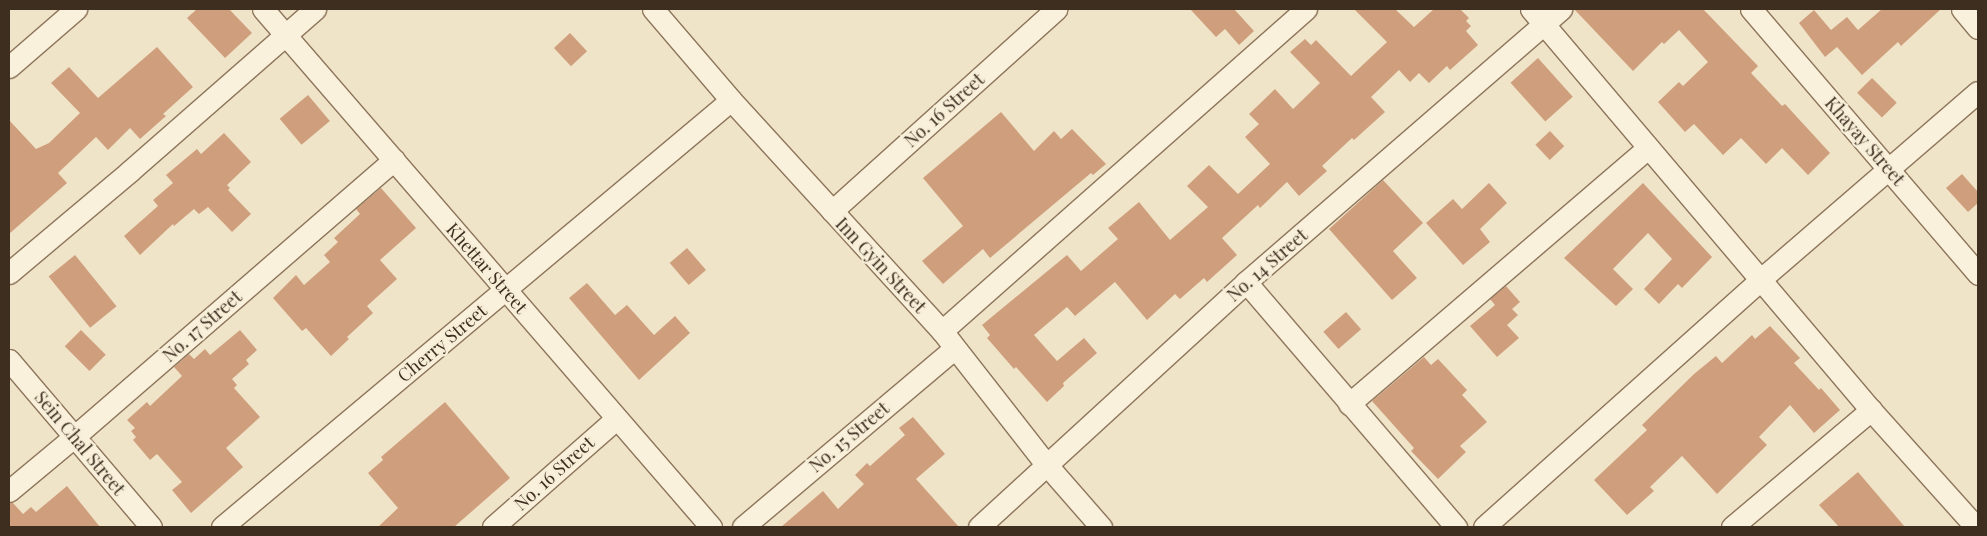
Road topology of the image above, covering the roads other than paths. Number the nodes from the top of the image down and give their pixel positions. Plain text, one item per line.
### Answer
1 (76, 9) edge
2 (263, 9) edge
3 (315, 9) edge
4 (653, 9) edge
5 (1056, 9) edge
6 (1306, 9) edge
7 (1561, 9) edge
8 (1751, 9) edge
9 (1962, 9) edge
10 (1538, 16) edge
11 (1978, 28) edge
12 (284, 34) junction
13 (9, 67) edge
14 (1978, 92) edge
15 (730, 100) junction
16 (1648, 148) junction
17 (394, 160) junction
18 (1888, 169) junction
19 (832, 211) junction
20 (9, 273) edge
21 (1978, 274) edge
22 (1761, 279) junction
23 (1246, 282) junction
24 (506, 290) junction
25 (949, 339) junction
26 (9, 360) edge
27 (1349, 404) junction
28 (1871, 410) junction
29 (616, 419) junction
30 (75, 436) junction
31 (1046, 464) junction
32 (9, 491) edge
33 (1967, 524) edge
34 (151, 527) edge
35 (222, 527) edge
36 (493, 527) edge
37 (711, 527) edge
38 (743, 527) edge
39 (979, 527) edge
40 (1101, 527) edge
41 (1456, 527) edge
42 (1484, 527) edge
43 (1732, 527) edge

1 - 13 street
2 - 12 street, Khettar Street
3 - 12 street
4 - 15 street, Inn Gyin Street
5 - 19 street, No. 16 Street
6 - 25 street, No. 15 Street
7 - 10 street, No. 14 Street
8 - 18 street, Khayay Street
9 - 11 street
10 - 16 street
10 - 23 street, No. 14 Street
12 - 17 street, Khettar Street
12 - 20 street
14 - 18 street
15 - 19 street, Inn Gyin Street
15 - 24 street, Cherry Street
16 - 22 street
16 - 27 street
17 - 24 street, Khettar Street
17 - 30 street, No. 17 Street
18 - 21 street, Khayay Street
18 - 22 street
19 - 25 street, Inn Gyin Street
22 - 28 street
22 - 42 street
23 - 27 street
23 - 31 street, No. 14 Street
24 - 29 street, Khettar Street
24 - 35 street, Cherry Street
25 - 31 street, Inn Gyin Street
25 - 38 street, No. 15 Street
26 - 30 street, Sein Chal Street
27 - 41 street
28 - 33 street
28 - 43 street
29 - 36 street, No. 16 Street
29 - 37 street, Khettar Street
30 - 32 street, No. 17 Street
30 - 34 street, Sein Chal Street
31 - 39 street, No. 14 Street
31 - 40 street, Inn Gyin Street

